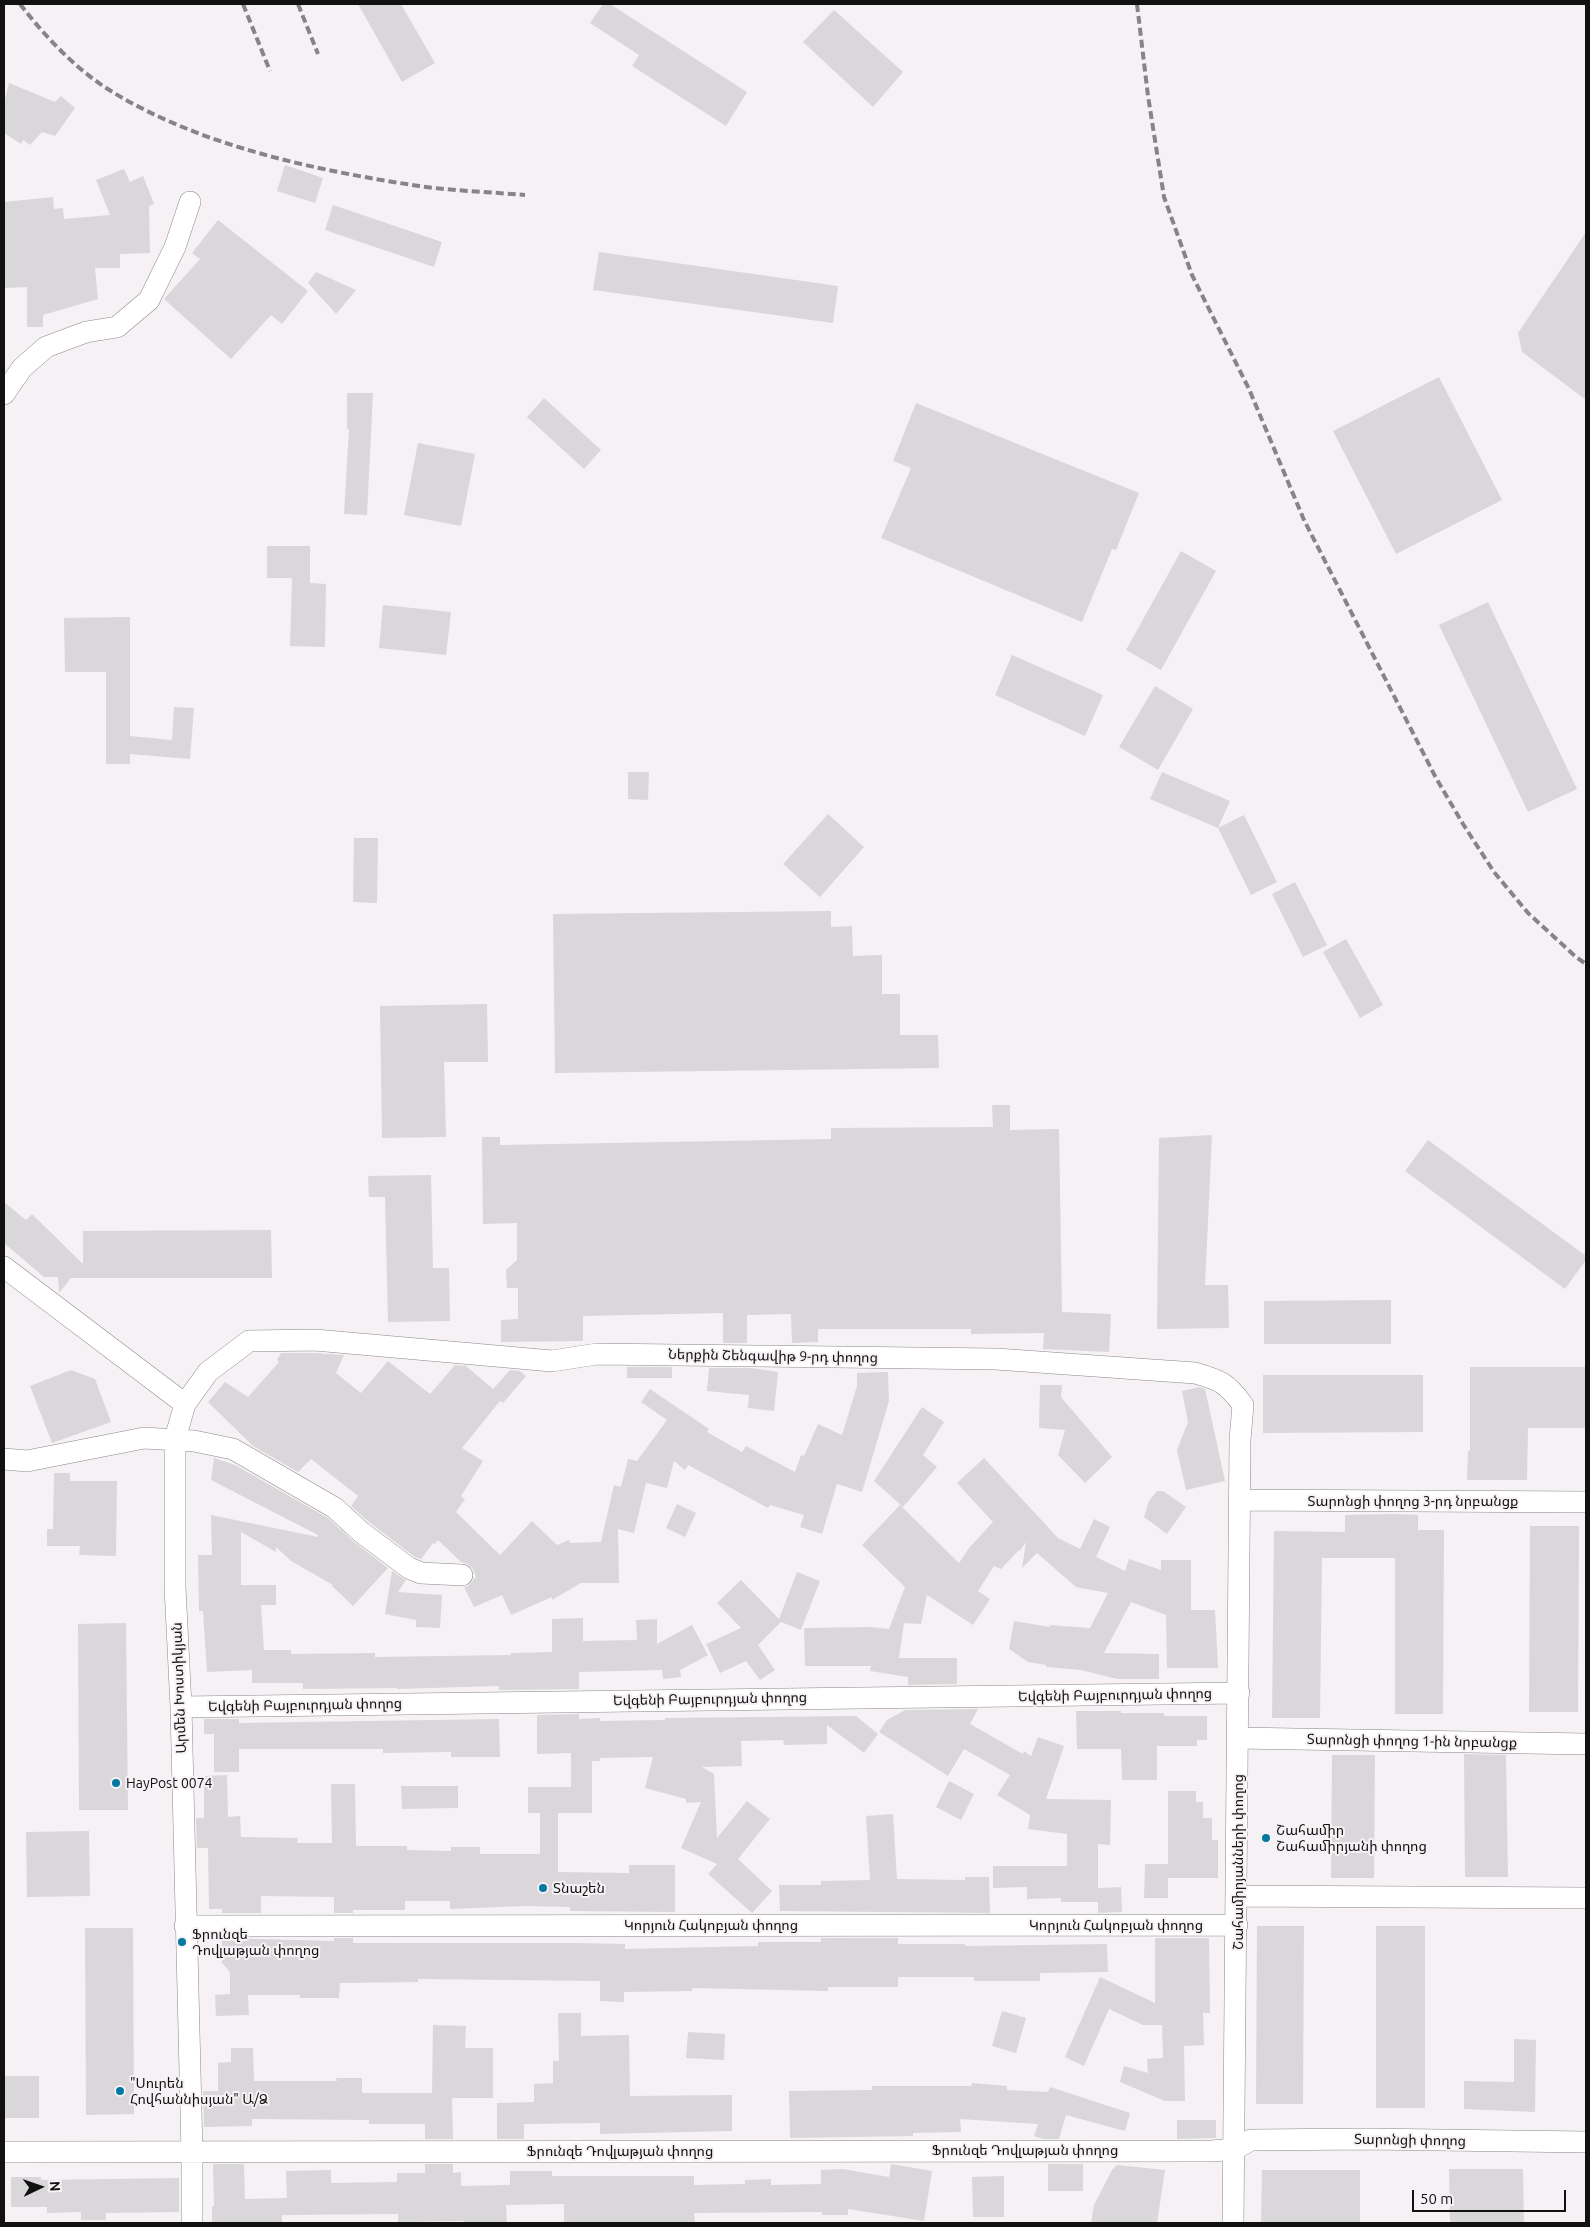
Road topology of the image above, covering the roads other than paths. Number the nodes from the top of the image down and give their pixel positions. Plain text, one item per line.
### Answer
1 (190, 202) dead end
2 (4, 394) edge
3 (4, 1267) edge
4 (208, 1372) joint
5 (185, 1404) junction
6 (175, 1440) junction
7 (4, 1459) edge
8 (1240, 1500) junction
9 (1586, 1502) edge
10 (462, 1575) dead end
11 (1239, 1693) junction
12 (181, 1707) junction
13 (1238, 1738) junction
14 (1586, 1744) edge
15 (1238, 1896) junction
16 (1586, 1898) edge
17 (1237, 1925) junction
18 (185, 1926) junction
19 (1586, 2142) edge
20 (1235, 2149) junction
21 (4, 2152) edge
22 (192, 2152) junction
23 (192, 2223) edge
24 (1233, 2223) edge

1 - 2 street
3 - 5 street
4 - 5 street, Արմեն Խոստիկյան
4 - 8 street, Ներքին Շենգավիթ 9-րդ փողոց
5 - 6 street, Արմեն Խոստիկյան
6 - 7 street
6 - 10 street
6 - 12 street, Արմեն Խոստիկյան
8 - 9 street, Տարոնցի փողոց 3-րդ նրբանցք
8 - 11 street, Շահամիրյանների փողոց
11 - 12 street, Եվգենի Բայբուրդյան փողոց
11 - 13 street, Շահամիրյանների փողոց
12 - 18 street, Արմեն Խոստիկյան
13 - 14 street, Տարոնցի փողոց 1-ին նրբանցք
13 - 15 street, Շահամիրյանների փողոց
15 - 16 street
15 - 17 street, Շահամիրյանների փողոց
17 - 18 street, Կորյուն Հակոբյան փողոց
17 - 20 street, Շահամիրյանների փողոց
18 - 22 street, Արմեն Խոստիկյան
19 - 20 street, Տարոնցի փողոց
20 - 22 street, Ֆրունզե Դովլաթյան փողոց
20 - 24 street, Շահամիրյանների փողոց
21 - 22 street, Ֆրունզե Դովլաթյան փողոց
22 - 23 street, Արմեն Խոստիկյան

